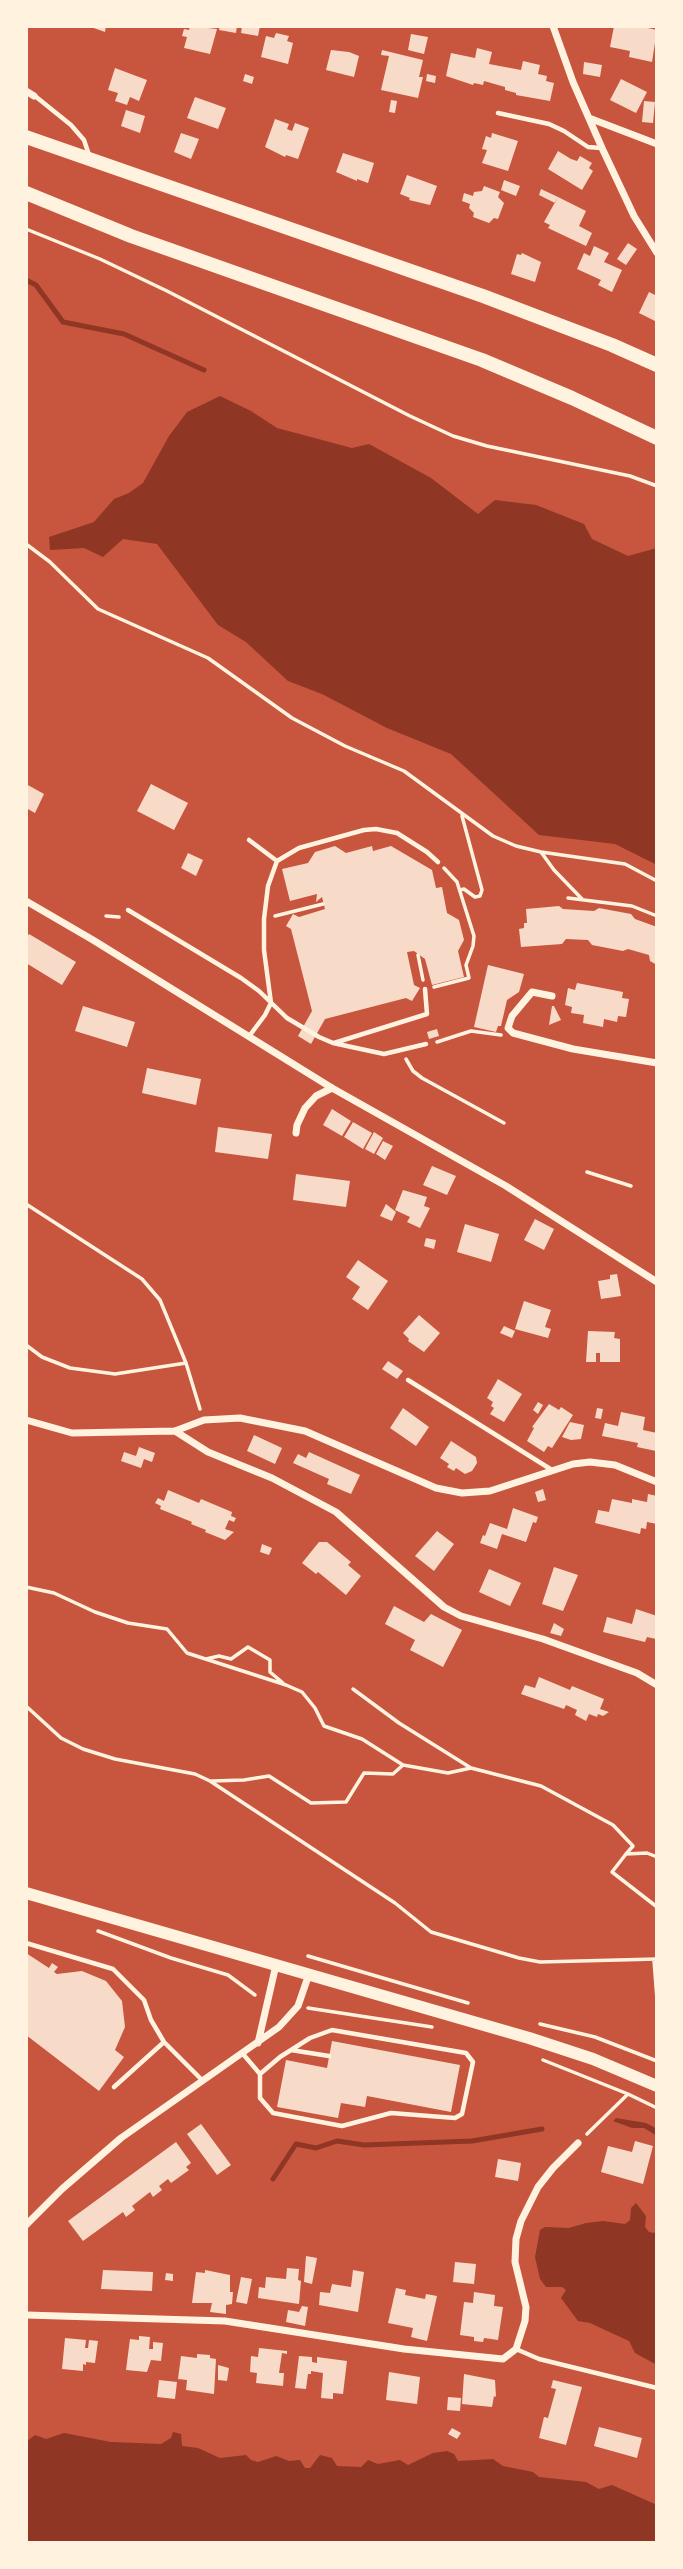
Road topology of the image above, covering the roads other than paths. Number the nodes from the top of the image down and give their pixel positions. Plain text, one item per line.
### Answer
1 (553, 26) edge
2 (26, 91) edge
3 (34, 96) joint
4 (498, 113) dead end
5 (588, 118) junction
6 (26, 137) edge
7 (657, 144) edge
8 (602, 148) junction
9 (90, 159) junction
10 (26, 193) edge
11 (657, 253) edge
12 (657, 365) edge
13 (657, 438) edge
14 (249, 841) dead end
15 (277, 861) junction
16 (438, 862) road end
17 (26, 901) edge
18 (128, 910) dead end
19 (425, 989) dead end
20 (552, 996) dead end
21 (271, 1003) junction
22 (250, 1035) junction
23 (334, 1043) junction
24 (426, 1044) road end
25 (657, 1063) edge
26 (332, 1088) junction
27 (296, 1133) dead end
28 (657, 1282) edge
29 (408, 1380) dead end
30 (26, 1420) edge
31 (175, 1431) junction
32 (553, 1471) junction
33 (657, 1482) edge
34 (657, 1685) edge
35 (26, 1892) edge
36 (26, 1942) edge
37 (276, 1965) junction
38 (309, 1974) junction
39 (164, 2042) junction
40 (257, 2044) junction
41 (290, 2050) junction
42 (243, 2053) junction
43 (329, 2056) dead end
44 (260, 2074) junction
45 (202, 2080) junction
46 (657, 2086) edge
47 (114, 2087) dead end
48 (578, 2143) road end
49 (26, 2225) edge
50 (26, 2315) edge
51 (516, 2349) junction
52 (657, 2388) edge

1 - 5 street
2 - 3 street
3 - 9 lane
4 - 8 lane
5 - 7 street
5 - 8 street
6 - 9 highway
8 - 11 street
9 - 12 highway
10 - 13 highway
14 - 15 lane
15 - 16 lane
15 - 21 lane
17 - 22 street
18 - 21 lane
19 - 23 lane
20 - 25 street
21 - 22 lane
21 - 23 lane
22 - 26 street
23 - 24 lane
26 - 27 street
26 - 28 street
29 - 32 lane
30 - 31 street
31 - 32 street
31 - 34 street
32 - 33 street
35 - 37 main road
36 - 39 lane
37 - 38 main road
37 - 40 street
38 - 40 street
38 - 46 main road
39 - 45 lane
39 - 47 lane
40 - 42 street
41 - 43 lane
41 - 44 lane
41 - 44 lane
42 - 44 lane
42 - 45 street
45 - 49 street
48 - 51 street
50 - 51 street
51 - 52 lane

